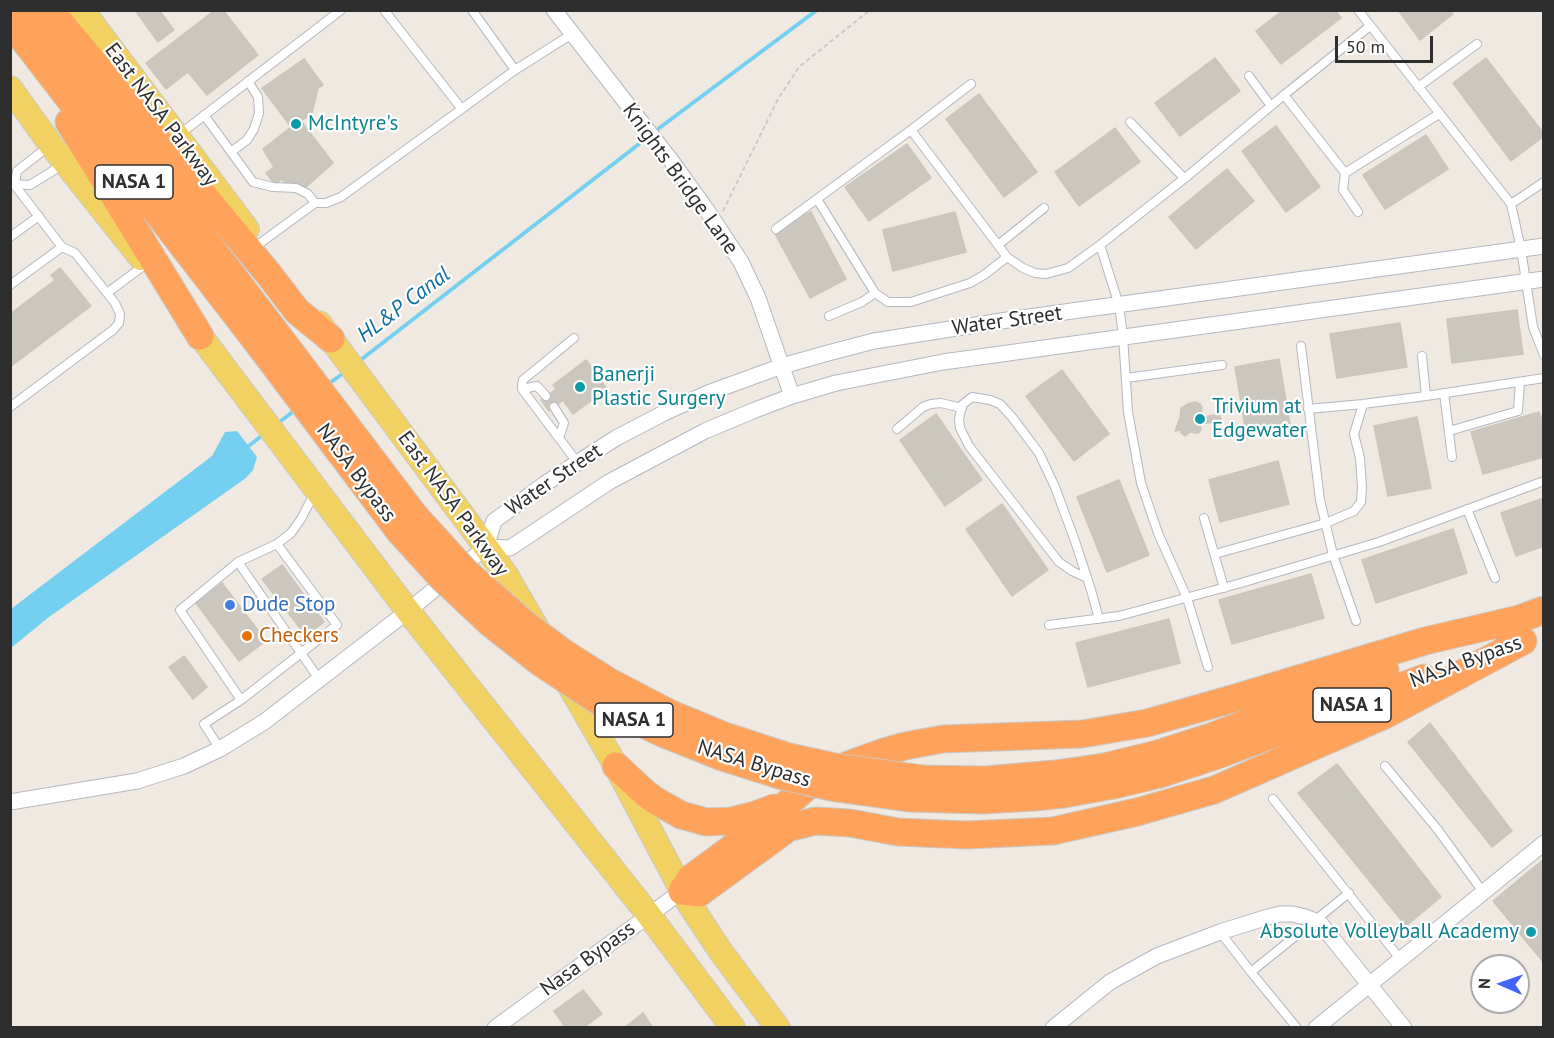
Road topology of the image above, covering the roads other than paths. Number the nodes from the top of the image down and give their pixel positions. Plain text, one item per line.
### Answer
1 (30, 10) edge
2 (50, 10) edge
3 (82, 10) edge
4 (341, 10) edge
5 (384, 10) edge
6 (472, 10) edge
7 (554, 10) edge
8 (1358, 10) edge
9 (10, 22) edge
10 (10, 26) edge
11 (1370, 26) junction
12 (572, 34) junction
13 (1477, 44) dead end
14 (515, 70) junction
15 (1249, 76) dead end
16 (248, 81) junction
17 (971, 84) dead end
18 (1418, 87) junction
19 (10, 88) edge
20 (1284, 95) junction
21 (1271, 106) junction
22 (461, 108) junction
23 (1440, 114) junction
24 (204, 116) junction
25 (1130, 122) dead end
26 (911, 130) junction
27 (177, 136) junction
28 (231, 152) junction
29 (58, 154) junction
30 (1345, 174) junction
31 (1184, 178) junction
32 (1544, 182) edge
33 (12, 183) edge
34 (817, 199) junction
35 (315, 202) junction
36 (1510, 204) junction
37 (1044, 208) dead end
38 (1358, 212) dead end
39 (39, 216) junction
40 (776, 229) dead end
41 (10, 237) edge
42 (259, 244) junction
43 (998, 245) junction
44 (1100, 245) junction
45 (62, 246) junction
46 (1544, 246) edge
47 (1521, 249) junction
48 (1007, 257) junction
49 (146, 264) junction
50 (1544, 279) edge
51 (1525, 281) junction
52 (10, 285) edge
53 (107, 293) junction
54 (875, 293) junction
55 (1119, 305) junction
56 (829, 316) dead end
57 (265, 335) junction
58 (200, 336) junction
59 (1123, 336) junction
60 (574, 338) dead end
61 (331, 339) junction
62 (1300, 346) dead end
63 (1544, 355) edge
64 (1422, 356) dead end
65 (1222, 365) dead end
66 (782, 366) junction
67 (1126, 378) junction
68 (1544, 378) edge
69 (1520, 382) junction
70 (522, 389) junction
71 (1444, 393) junction
72 (546, 396) dead end
73 (792, 396) junction
74 (1426, 396) junction
75 (1363, 404) junction
76 (10, 407) edge
77 (554, 407) dead end
78 (962, 408) junction
79 (1308, 409) junction
80 (897, 429) dead end
81 (1449, 431) junction
82 (559, 438) junction
83 (1452, 457) dead end
84 (577, 462) junction
85 (1544, 481) edge
86 (316, 490) junction
87 (1467, 509) junction
88 (1204, 518) dead end
89 (1326, 523) junction
90 (277, 544) junction
91 (486, 547) junction
92 (1215, 554) junction
93 (1333, 555) junction
94 (238, 562) junction
95 (1087, 578) junction
96 (1495, 578) dead end
97 (1224, 588) junction
98 (1187, 598) junction
99 (1544, 610) edge
100 (408, 611) junction
101 (1098, 619) junction
102 (1356, 621) dead end
103 (1049, 625) dead end
104 (1527, 632) edge
105 (302, 653) junction
106 (1208, 667) dead end
107 (319, 679) junction
108 (241, 700) junction
109 (220, 749) junction
110 (616, 766) junction
111 (1385, 766) dead end
112 (1273, 799) dead end
113 (10, 802) edge
114 (789, 802) junction
115 (1544, 843) edge
116 (682, 891) junction
117 (1484, 892) junction
118 (1349, 893) junction
119 (648, 914) junction
120 (1314, 921) junction
121 (1220, 932) junction
122 (1401, 960) junction
123 (1251, 972) junction
124 (1370, 985) junction
125 (495, 1028) edge
126 (733, 1028) edge
127 (778, 1028) edge
128 (1053, 1028) edge
129 (1297, 1028) edge
130 (1316, 1028) edge
131 (1404, 1028) edge

1 - 57 highway, NASA Bypass / NASA 1
2 - 61 highway
3 - 27 main road, East NASA Parkway
4 - 16 lane
5 - 22 lane
6 - 14 lane
7 - 12 street, Knights Bridge Lane
8 - 11 lane
9 - 57 highway, NASA Bypass / NASA 1
10 - 58 highway
11 - 18 lane
11 - 20 lane
12 - 14 lane
12 - 66 street, Knights Bridge Lane
13 - 18 lane
14 - 22 lane
15 - 21 lane
16 - 24 lane
16 - 28 lane
17 - 26 lane
18 - 23 lane
19 - 29 main road
20 - 21 lane
20 - 30 lane
21 - 31 lane
22 - 35 lane
23 - 30 lane
23 - 36 lane
24 - 27 lane
24 - 28 lane
25 - 31 lane
26 - 34 lane
26 - 43 lane
27 - 42 main road, East NASA Parkway
28 - 35 lane
29 - 33 lane
29 - 33 lane
29 - 49 main road
30 - 38 lane
31 - 44 lane
32 - 36 lane
33 - 39 lane
34 - 40 lane
34 - 54 lane
35 - 42 lane
36 - 47 lane
37 - 43 lane
39 - 41 lane
39 - 45 lane
42 - 61 main road, East NASA Parkway
43 - 48 lane
44 - 48 lane
44 - 55 lane
45 - 52 lane
45 - 53 lane
46 - 47 street, Water Street
47 - 51 lane
47 - 55 street, Water Street
48 - 54 lane
49 - 53 lane
49 - 58 main road
50 - 51 street, Water Street
51 - 59 street, Water Street
51 - 63 lane
53 - 76 lane
54 - 56 lane
55 - 59 lane
55 - 66 street, Water Street
57 - 104 highway, NASA Bypass / NASA 1, bridge
58 - 86 main road
59 - 67 lane
59 - 73 street, Water Street
60 - 70 lane
61 - 91 main road, East NASA Parkway
62 - 79 lane
64 - 74 lane
65 - 67 lane
66 - 73 street, Knights Bridge Lane
66 - 84 street, Water Street
67 - 98 lane
68 - 69 lane
69 - 71 lane
69 - 81 lane
70 - 72 lane
70 - 82 lane
71 - 74 lane
71 - 81 lane
73 - 91 street, Water Street
74 - 75 lane
75 - 79 lane
75 - 89 lane
77 - 82 lane
78 - 80 lane
78 - 95 lane
78 - 95 lane
79 - 89 lane
81 - 83 lane
82 - 84 lane
84 - 91 street, Water Street
85 - 87 lane
86 - 90 lane
86 - 100 main road
87 - 93 lane
87 - 96 lane
88 - 92 lane
89 - 92 lane
89 - 93 lane
90 - 94 lane
90 - 105 lane
91 - 100 street
91 - 110 main road, East NASA Parkway
92 - 97 lane
93 - 97 lane
93 - 102 lane
94 - 105 lane
94 - 108 lane
95 - 101 lane
97 - 98 lane
98 - 101 lane
98 - 106 lane
99 - 104 highway, NASA Bypass / NASA 1
100 - 107 street
100 - 119 main road
101 - 103 lane
104 - 114 highway
104 - 116 highway
105 - 107 lane
105 - 108 lane
107 - 109 street
108 - 109 lane
109 - 113 street
110 - 114 highway
110 - 116 main road, East NASA Parkway
111 - 117 lane
112 - 118 lane
114 - 116 highway
115 - 117 street
116 - 119 street, Nasa Bypass
116 - 127 main road, East NASA Parkway
117 - 122 street
118 - 120 lane
118 - 122 lane
119 - 125 street, Nasa Bypass
119 - 126 main road
120 - 121 street
120 - 123 lane
120 - 124 street
121 - 123 lane
121 - 128 street
122 - 124 street
123 - 129 lane
124 - 130 street
124 - 131 street

